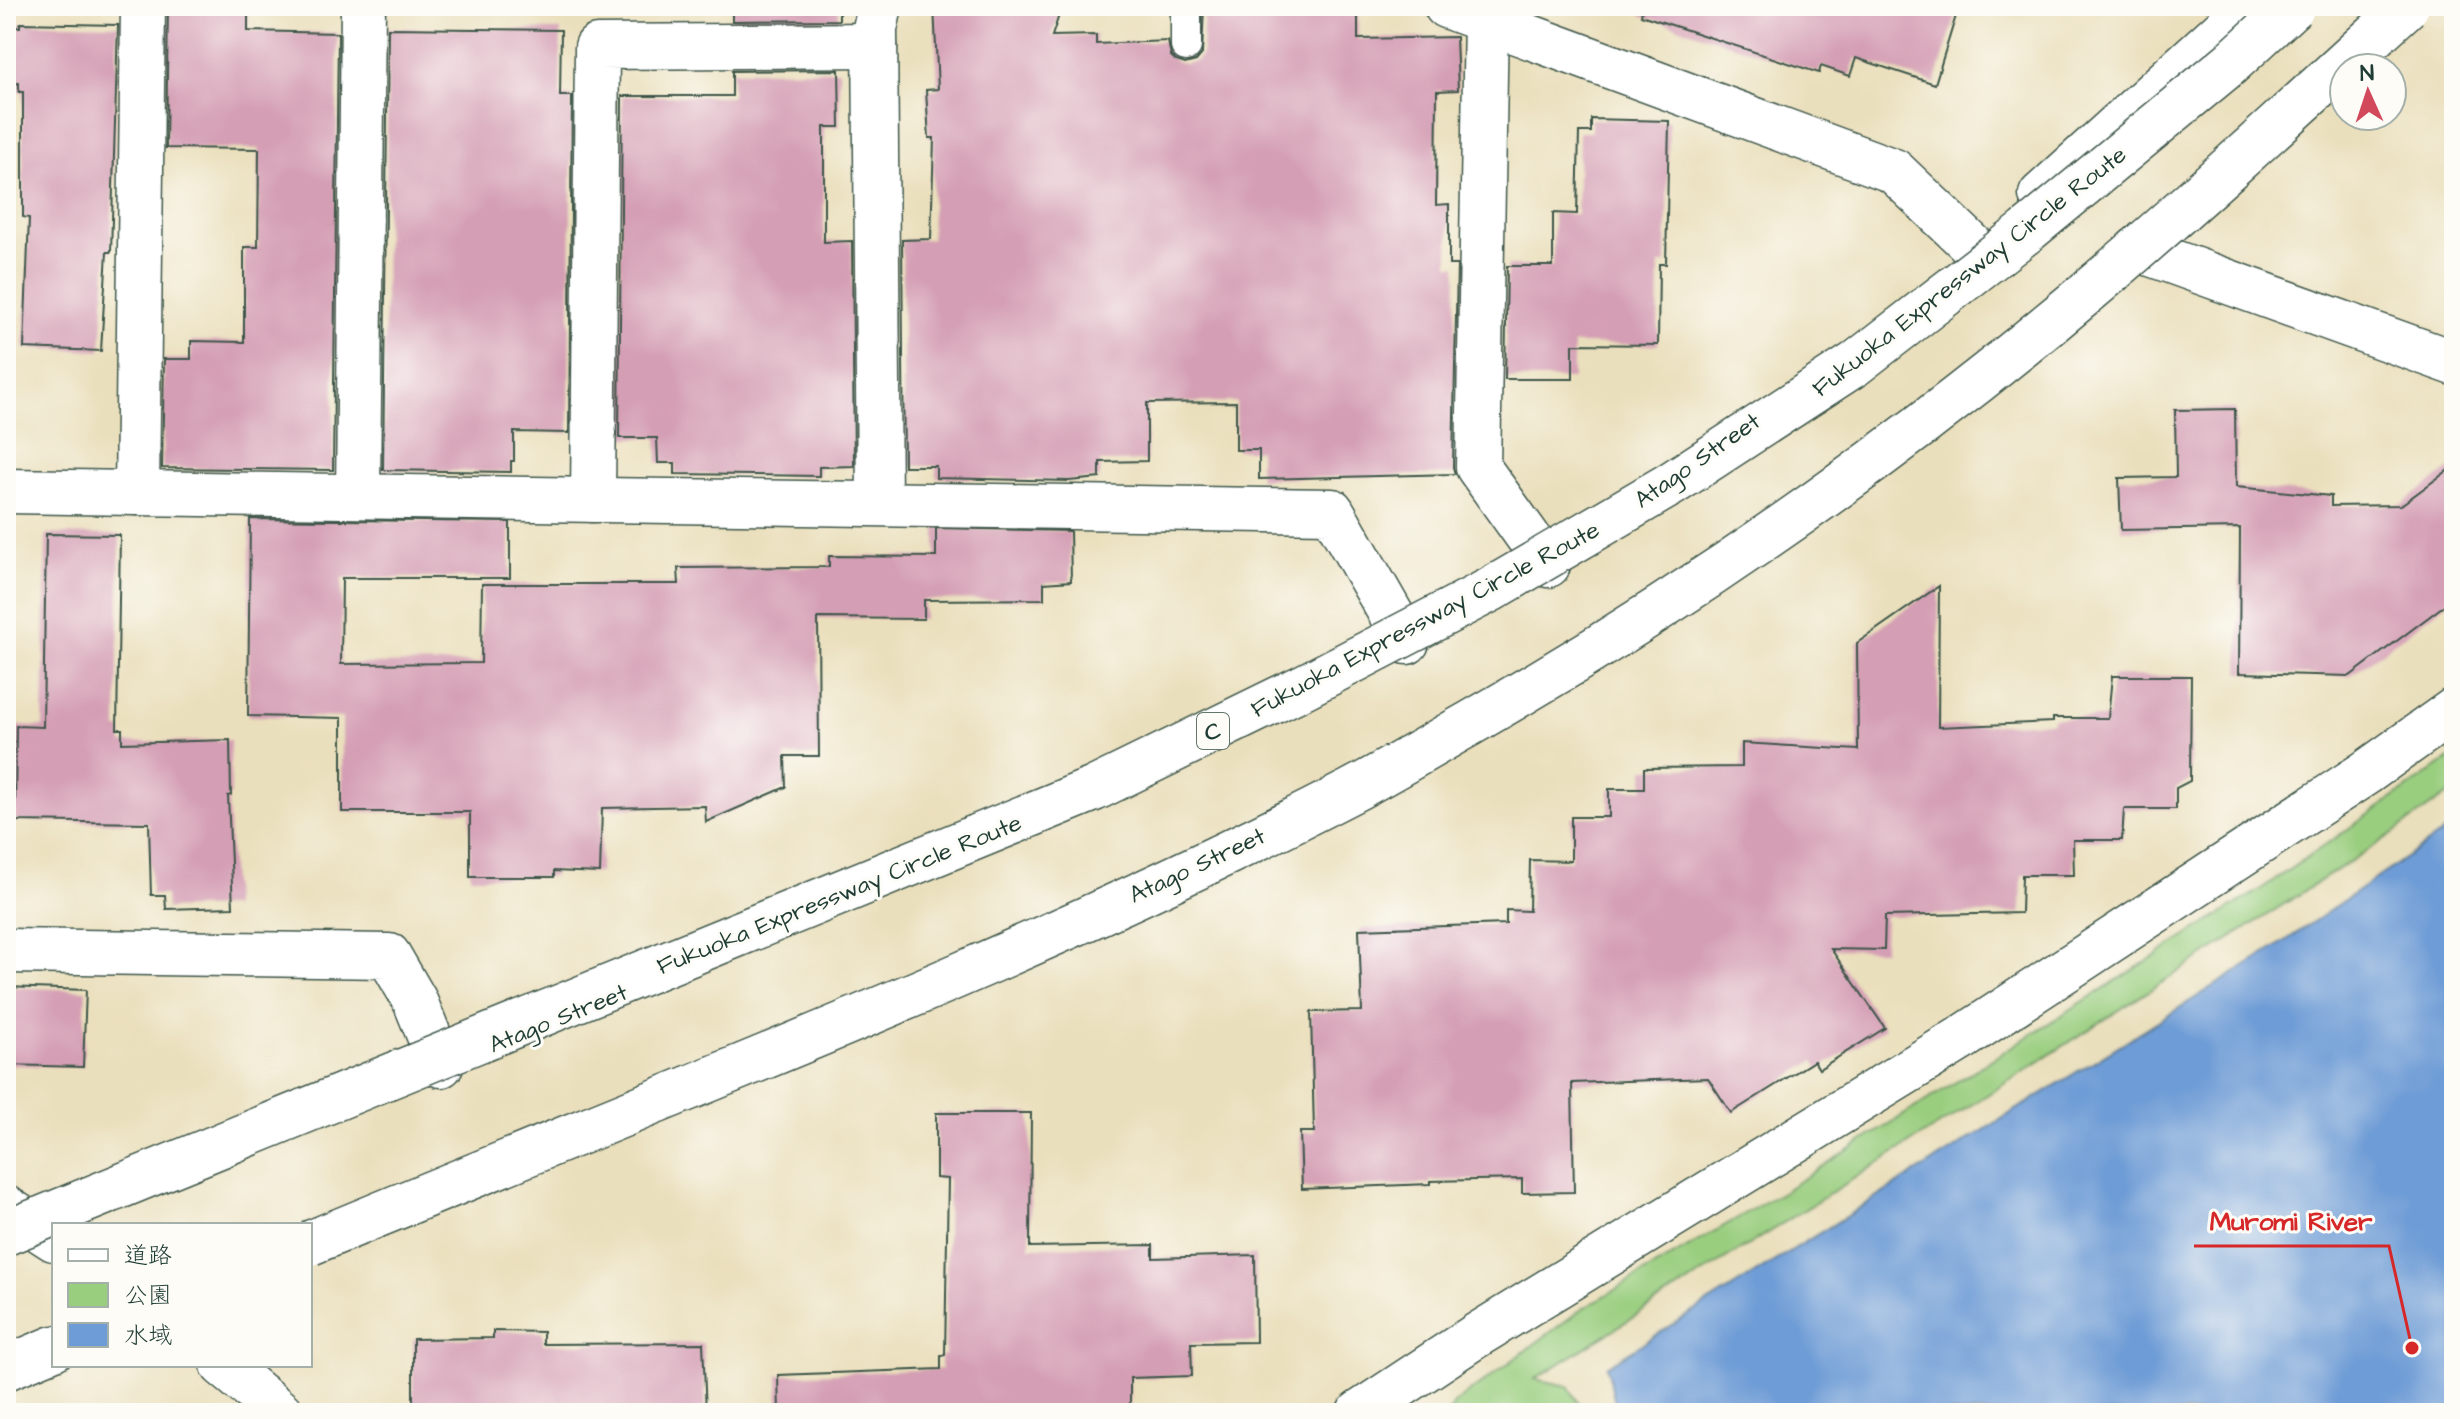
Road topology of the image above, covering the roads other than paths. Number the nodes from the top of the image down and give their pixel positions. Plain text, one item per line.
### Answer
1 (143, 6) edge
2 (363, 6) edge
3 (1186, 6) edge
4 (2249, 6) edge
5 (2293, 6) edge
6 (2398, 6) edge
7 (2407, 6) edge
8 (1475, 10) edge
9 (878, 25) edge
10 (1186, 46) dead end
11 (2137, 249) junction
12 (1978, 251) junction
13 (2454, 363) edge
14 (6, 491) edge
15 (137, 493) junction
16 (358, 495) junction
17 (593, 500) junction
18 (879, 501) junction
19 (1548, 565) junction
20 (1407, 642) junction
21 (2454, 710) edge
22 (6, 951) edge
23 (441, 1065) junction
24 (312, 1229) edge
25 (22, 1230) edge
26 (312, 1242) edge
27 (52, 1338) edge
28 (52, 1349) edge
29 (6, 1358) edge
30 (225, 1367) edge
31 (6, 1368) edge
32 (281, 1413) edge
33 (1359, 1413) edge

1 - 15 main road
2 - 16 main road
3 - 10 lane
4 - 12 main road, Atago Street
5 - 25 main road, Fukuoka Expressway Circle Route / C, bridge
6 - 11 main road, Atago Street
7 - 26 main road, bridge
8 - 12 main road
8 - 19 main road
9 - 17 main road
9 - 18 main road
11 - 13 main road
11 - 24 main road, Atago Street
12 - 19 main road, Atago Street
14 - 15 main road
15 - 16 main road
16 - 17 main road
17 - 18 main road
18 - 20 main road
19 - 20 main road, Atago Street
20 - 23 main road, Atago Street
21 - 33 main road
22 - 23 main road
23 - 25 main road, Atago Street
27 - 29 main road
28 - 31 main road
30 - 32 main road

